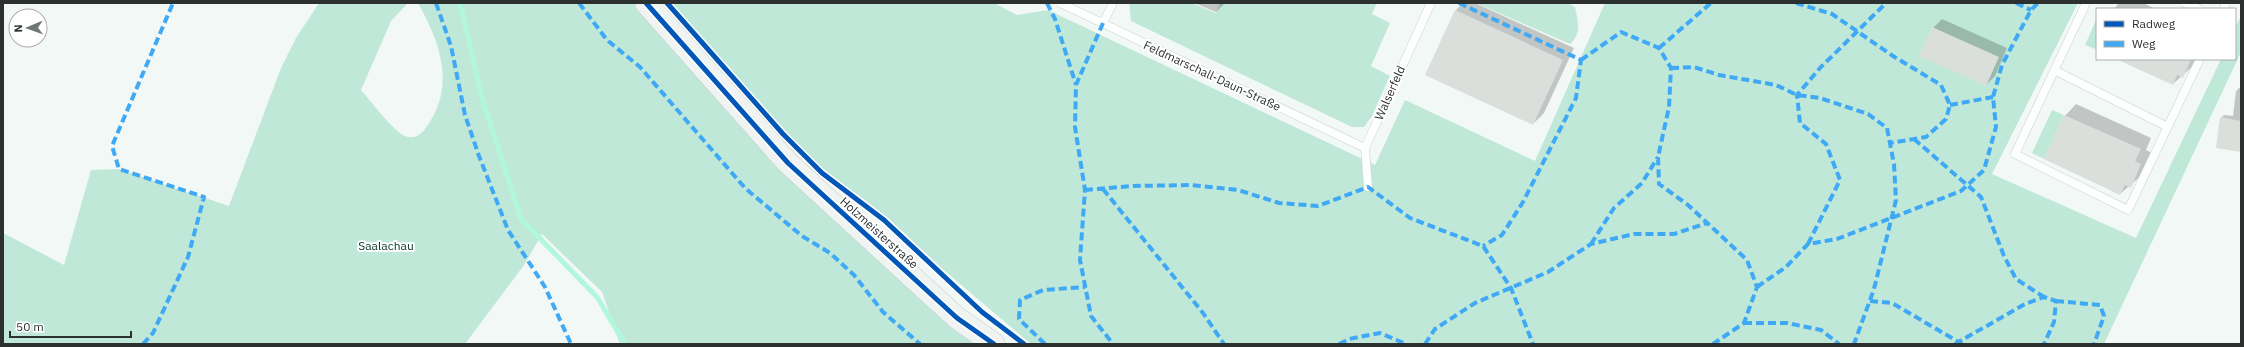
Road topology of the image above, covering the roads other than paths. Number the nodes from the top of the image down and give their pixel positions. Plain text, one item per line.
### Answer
1 (646, 3) edge
2 (1060, 3) edge
3 (1113, 3) edge
4 (1431, 3) edge
5 (2086, 3) edge
6 (2185, 3) edge
7 (2197, 8) edge
8 (1103, 24) junction
9 (2200, 60) edge
10 (2054, 70) junction
11 (2168, 126) junction
12 (1365, 148) junction
13 (1368, 187) dead end
14 (994, 344) edge

1 - 14 street, Holzmeisterstraße
2 - 8 lane, Feldmarschall-Daun-Straße
3 - 8 lane
4 - 12 lane, Walserfeld
5 - 10 lane
6 - 7 lane
8 - 12 lane, Feldmarschall-Daun-Straße
9 - 11 lane
10 - 11 lane
10 - 11 lane
12 - 13 lane, Walserfeld

